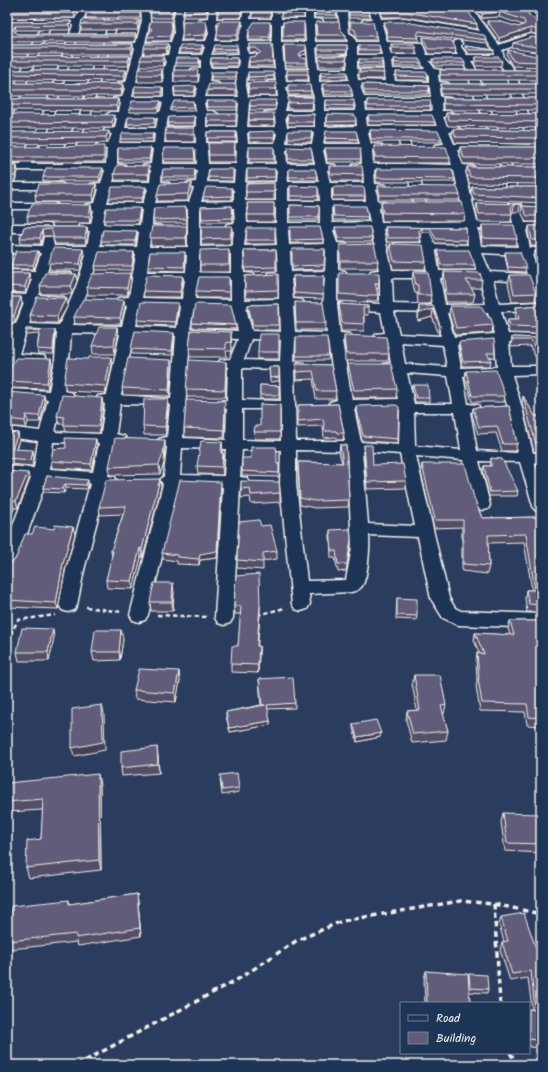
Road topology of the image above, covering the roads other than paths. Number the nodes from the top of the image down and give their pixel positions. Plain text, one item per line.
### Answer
1 (466, 7) edge
2 (524, 7) edge
3 (53, 9) edge
4 (87, 9) edge
5 (115, 10) edge
6 (40, 11) edge
7 (18, 12) edge
8 (375, 13) edge
9 (492, 21) edge
10 (46, 22) junction
11 (78, 22) junction
12 (115, 22) junction
13 (144, 22) edge
14 (213, 22) edge
15 (343, 22) edge
16 (405, 22) junction
17 (310, 23) edge
18 (478, 23) junction
19 (541, 23) edge
20 (10, 24) edge
21 (247, 26) edge
22 (277, 32) edge
23 (38, 34) junction
24 (78, 34) junction
25 (486, 35) junction
26 (177, 36) edge
27 (541, 39) edge
28 (459, 43) dead end
29 (58, 46) edge
30 (103, 46) junction
31 (382, 46) junction
32 (482, 46) dead end
33 (75, 47) junction
34 (512, 52) edge
35 (499, 53) junction
36 (312, 55) junction
37 (20, 58) edge
38 (140, 58) junction
39 (333, 58) edge
40 (387, 58) junction
41 (423, 58) junction
42 (466, 58) junction
43 (36, 59) junction
44 (53, 59) edge
45 (70, 59) junction
46 (87, 59) edge
47 (104, 59) junction
48 (206, 64) junction
49 (353, 64) junction
50 (14, 71) edge
51 (31, 71) junction
52 (48, 71) edge
53 (66, 71) junction
54 (84, 71) edge
55 (101, 71) junction
56 (314, 71) junction
57 (495, 71) edge
58 (513, 71) junction
59 (433, 72) junction
60 (449, 72) edge
61 (280, 77) junction
62 (390, 78) junction
63 (243, 82) junction
64 (7, 84) edge
65 (25, 84) junction
66 (98, 84) junction
67 (131, 85) junction
68 (204, 85) junction
69 (315, 85) junction
70 (434, 85) junction
71 (455, 85) edge
72 (511, 85) junction
73 (528, 85) edge
74 (169, 86) junction
75 (319, 99) junction
76 (396, 99) junction
77 (10, 100) edge
78 (26, 100) edge
79 (39, 100) edge
80 (56, 100) junction
81 (94, 100) junction
82 (127, 100) junction
83 (169, 100) junction
84 (199, 100) junction
85 (244, 100) junction
86 (283, 100) junction
87 (360, 100) junction
88 (436, 100) junction
89 (458, 100) edge
90 (280, 113) junction
91 (319, 113) junction
92 (201, 114) junction
93 (251, 114) junction
94 (360, 114) junction
95 (397, 114) junction
96 (437, 114) junction
97 (512, 114) edge
98 (524, 114) junction
99 (535, 114) edge
100 (7, 115) edge
101 (122, 115) junction
102 (459, 115) edge
103 (473, 115) edge
104 (488, 115) junction
105 (500, 115) edge
106 (20, 116) edge
107 (34, 116) edge
108 (51, 116) junction
109 (70, 116) edge
110 (93, 116) junction
111 (162, 116) junction
112 (401, 129) junction
113 (444, 129) junction
114 (202, 130) junction
115 (242, 130) junction
116 (320, 130) junction
117 (362, 130) junction
118 (465, 130) edge
119 (479, 130) edge
120 (497, 130) junction
121 (119, 131) junction
122 (160, 131) junction
123 (282, 131) junction
124 (516, 131) edge
125 (42, 132) junction
126 (78, 132) junction
127 (536, 132) edge
128 (28, 133) edge
129 (112, 146) junction
130 (201, 146) junction
131 (243, 146) junction
132 (280, 146) junction
133 (47, 147) edge
134 (66, 147) junction
135 (317, 147) junction
136 (366, 147) junction
137 (397, 147) junction
138 (449, 147) junction
139 (496, 147) junction
140 (19, 148) edge
141 (31, 148) junction
142 (158, 148) junction
143 (540, 150) edge
144 (7, 167) edge
145 (25, 167) junction
146 (68, 167) junction
147 (158, 167) junction
148 (203, 167) junction
149 (241, 167) junction
150 (282, 167) junction
151 (320, 167) junction
152 (368, 167) junction
153 (111, 168) junction
154 (412, 168) junction
155 (458, 168) junction
156 (479, 168) edge
157 (493, 168) edge
158 (507, 168) junction
159 (521, 168) edge
160 (201, 184) junction
161 (156, 185) junction
162 (282, 185) junction
163 (12, 186) edge
164 (68, 186) junction
165 (85, 186) edge
166 (106, 186) junction
167 (325, 186) junction
168 (393, 186) edge
169 (239, 187) junction
170 (370, 187) junction
171 (516, 187) junction
172 (459, 188) junction
173 (477, 188) edge
174 (498, 188) edge
175 (194, 204) junction
176 (239, 204) junction
177 (281, 204) junction
178 (326, 204) junction
179 (373, 205) junction
180 (396, 205) edge
181 (61, 206) junction
182 (79, 206) edge
183 (148, 206) junction
184 (452, 206) edge
185 (474, 206) junction
186 (501, 206) edge
187 (100, 207) junction
188 (515, 208) junction
189 (528, 208) edge
190 (10, 209) edge
191 (326, 225) junction
192 (472, 225) junction
193 (241, 226) junction
194 (376, 226) junction
195 (424, 226) junction
196 (519, 226) junction
197 (96, 227) junction
198 (195, 227) junction
199 (282, 227) junction
200 (541, 227) edge
201 (7, 228) edge
202 (53, 228) junction
203 (73, 228) edge
204 (167, 228) edge
205 (181, 228) edge
206 (146, 229) junction
207 (367, 246) edge
208 (380, 246) junction
209 (353, 247) edge
210 (429, 247) junction
211 (332, 248) junction
212 (7, 249) edge
213 (93, 249) junction
214 (284, 249) junction
215 (48, 250) junction
216 (144, 250) junction
217 (237, 250) junction
218 (475, 250) junction
219 (193, 251) junction
220 (525, 252) junction
221 (541, 252) edge
222 (7, 274) edge
223 (330, 274) junction
224 (386, 274) junction
225 (40, 275) junction
226 (125, 275) edge
227 (140, 275) junction
228 (434, 275) junction
229 (485, 275) junction
230 (87, 276) junction
231 (102, 276) edge
232 (192, 276) junction
233 (285, 276) junction
234 (238, 278) junction
235 (538, 278) edge
236 (541, 297) edge
237 (7, 298) edge
238 (32, 300) junction
239 (78, 301) junction
240 (92, 301) edge
241 (113, 301) edge
242 (134, 302) junction
243 (187, 303) junction
244 (285, 303) junction
245 (238, 304) junction
246 (330, 304) junction
247 (541, 306) edge
248 (493, 308) junction
249 (386, 309) junction
250 (439, 309) junction
251 (14, 328) edge
252 (64, 329) junction
253 (128, 330) junction
254 (183, 332) junction
255 (246, 335) junction
256 (288, 336) junction
257 (334, 337) junction
258 (356, 337) edge
259 (370, 337) edge
260 (391, 337) junction
261 (502, 338) junction
262 (541, 339) edge
263 (449, 341) junction
264 (107, 359) edge
265 (122, 359) junction
266 (137, 359) edge
267 (62, 360) junction
268 (77, 360) edge
269 (166, 361) edge
270 (181, 361) junction
271 (8, 362) edge
272 (197, 362) edge
273 (212, 363) edge
274 (236, 364) junction
275 (287, 366) junction
276 (338, 367) junction
277 (353, 367) edge
278 (376, 367) edge
279 (399, 367) junction
280 (541, 370) edge
281 (504, 371) junction
282 (454, 372) junction
283 (7, 393) edge
284 (56, 395) junction
285 (113, 400) junction
286 (192, 403) junction
287 (234, 404) junction
288 (303, 405) junction
289 (346, 405) junction
290 (407, 408) junction
291 (462, 408) junction
292 (485, 408) edge
293 (500, 408) edge
294 (515, 408) junction
295 (7, 432) edge
296 (46, 437) junction
297 (108, 439) junction
298 (174, 442) junction
299 (234, 445) junction
300 (289, 446) junction
301 (354, 446) junction
302 (407, 450) junction
303 (470, 454) junction
304 (533, 458) edge
305 (7, 471) edge
306 (41, 473) junction
307 (172, 480) junction
308 (121, 481) edge
309 (150, 481) edge
310 (231, 481) junction
311 (99, 482) junction
312 (252, 482) edge
313 (482, 505) dead end
314 (541, 506) edge
315 (360, 529) junction
316 (424, 532) junction
317 (7, 564) edge
318 (299, 588) junction
319 (68, 604) road end
320 (301, 604) road end
321 (139, 615) road end
322 (224, 618) road end
323 (541, 621) edge

1 - 18 street
2 - 19 street
3 - 4 street
3 - 6 street
3 - 10 street
4 - 11 street
5 - 12 street
7 - 20 street
8 - 15 street
8 - 15 street
8 - 16 street
8 - 16 street
8 - 31 street
9 - 18 street
10 - 11 street
10 - 20 street
10 - 23 street
11 - 12 street
11 - 24 street
12 - 30 street
13 - 26 street
13 - 30 street
13 - 38 street
14 - 21 street
14 - 21 street
14 - 26 street
14 - 26 street
14 - 48 street
15 - 17 street
15 - 17 street
15 - 49 street
16 - 25 street
17 - 22 street
17 - 22 street
17 - 36 street
18 - 25 street
21 - 22 street
21 - 22 street
21 - 22 street
21 - 48 street
21 - 63 street
22 - 36 street
22 - 61 street
23 - 24 street
23 - 43 street
24 - 33 street
25 - 35 street
26 - 38 street
26 - 48 street
26 - 48 street
26 - 74 street
27 - 35 street
28 - 42 street
29 - 33 street
30 - 47 street
31 - 40 street
31 - 41 street
31 - 49 street
32 - 35 street
33 - 45 street
34 - 35 street
35 - 42 street
35 - 58 street
36 - 49 street
36 - 56 street
37 - 43 street
38 - 67 street
39 - 49 street
40 - 41 street
40 - 49 street
40 - 62 street
41 - 42 street
41 - 59 street
42 - 104 street
43 - 51 street
44 - 45 street
45 - 53 street
46 - 47 street
47 - 55 street
48 - 63 street
48 - 68 street
49 - 56 street
49 - 62 street
49 - 69 street
49 - 87 street
50 - 51 street
51 - 65 street
52 - 53 street
53 - 80 street
54 - 55 street
55 - 66 street
56 - 61 street
56 - 69 street
57 - 58 street
58 - 72 street
59 - 60 street
59 - 62 street
59 - 70 street
61 - 63 street
61 - 63 street
61 - 69 street
61 - 86 street
62 - 70 street
62 - 76 street
63 - 68 street
63 - 85 street
64 - 65 street
65 - 77 street
66 - 67 street
66 - 81 street
67 - 74 street
67 - 82 street
68 - 74 street
68 - 84 street
69 - 75 street
70 - 71 street
70 - 88 street
72 - 73 street
72 - 98 street
74 - 83 street
75 - 86 street
75 - 87 street
75 - 91 street
76 - 87 street
76 - 88 street
76 - 95 street
77 - 78 street
77 - 100 street
79 - 80 street
80 - 108 street
81 - 82 street
81 - 110 street
82 - 83 street
82 - 101 street
83 - 84 street
83 - 111 street
84 - 85 street
84 - 92 street
85 - 86 street
85 - 93 street
86 - 90 street
87 - 94 street
88 - 89 street
88 - 96 street
90 - 91 street
90 - 93 street
90 - 123 street
91 - 94 street
91 - 116 street
92 - 93 street
92 - 111 street
92 - 114 street
93 - 115 street
94 - 95 street
94 - 117 street
95 - 96 street
95 - 112 street
96 - 102 street
96 - 113 street
97 - 98 street
98 - 99 street
98 - 127 street
100 - 106 street
101 - 110 street
101 - 111 street
101 - 121 street
103 - 104 street
104 - 105 street
104 - 120 street
107 - 108 street
108 - 125 street
109 - 110 street
110 - 126 street
111 - 122 street
112 - 113 street
112 - 117 street
112 - 137 street
113 - 118 street
113 - 138 street
114 - 115 street
114 - 122 street
114 - 130 street
115 - 123 street
115 - 131 street
116 - 117 street
116 - 123 street
116 - 135 street
117 - 136 street
119 - 120 street
120 - 139 street
121 - 122 street
121 - 126 street
121 - 129 street
122 - 142 street
123 - 132 street
124 - 127 street
125 - 126 street
125 - 128 street
125 - 141 street
126 - 134 street
127 - 143 street
129 - 134 street
129 - 142 street
129 - 153 street
130 - 131 street
130 - 142 street
130 - 148 street
131 - 132 street
131 - 149 street
132 - 135 street
132 - 150 street
133 - 141 street
134 - 146 street
135 - 136 street
135 - 151 street
136 - 137 street
136 - 152 street
137 - 138 street
137 - 154 street
138 - 139 street
138 - 155 street
139 - 143 street
139 - 158 street
140 - 141 street
141 - 145 street
142 - 147 street
144 - 145 street
145 - 146 street
145 - 163 street
146 - 153 street
146 - 164 street
147 - 148 street
147 - 153 street
147 - 161 street
148 - 149 street
148 - 160 street
149 - 150 street
149 - 169 street
150 - 151 street
150 - 162 street
151 - 152 street
151 - 167 street
152 - 154 street
152 - 170 street
153 - 166 street
154 - 155 street
154 - 195 street
155 - 156 street
155 - 172 street
157 - 158 street
158 - 159 street
158 - 171 street
160 - 161 street
160 - 169 street
160 - 175 street
161 - 166 street
161 - 183 street
162 - 167 street
162 - 169 street
162 - 177 street
163 - 164 street
163 - 190 street
164 - 181 street
165 - 166 street
166 - 187 street
167 - 170 street
167 - 178 street
168 - 170 street
169 - 176 street
170 - 179 street
171 - 174 street
171 - 188 street
172 - 173 street
172 - 185 street
175 - 176 street
175 - 183 street
175 - 198 street
176 - 177 street
176 - 193 street
177 - 178 street
177 - 199 street
178 - 179 street
178 - 191 street
179 - 180 street
179 - 194 street
181 - 190 street
181 - 202 street
182 - 187 street
183 - 187 street
183 - 206 street
184 - 185 street
185 - 192 street
186 - 188 street
187 - 197 street
188 - 189 street
188 - 196 street
191 - 194 street
191 - 199 street
191 - 211 street
192 - 195 street
192 - 196 street
192 - 218 street
193 - 198 street
193 - 199 street
193 - 217 street
194 - 195 street
194 - 208 street
195 - 210 street
196 - 200 street
196 - 220 street
197 - 203 street
197 - 206 street
197 - 213 street
198 - 205 street
198 - 219 street
199 - 214 street
201 - 202 street
202 - 215 street
204 - 206 street
206 - 216 street
207 - 208 street
208 - 210 street
208 - 224 street
209 - 211 street
210 - 218 street
210 - 228 street
211 - 214 street
211 - 223 street
212 - 215 street
213 - 215 street
213 - 216 street
213 - 230 street
214 - 217 street
214 - 233 street
215 - 225 street
216 - 219 street
216 - 227 street
217 - 219 street
217 - 234 street
218 - 220 street
218 - 229 street
219 - 232 street
220 - 221 street
220 - 235 street
222 - 225 street
223 - 224 street
223 - 233 street
223 - 246 street
224 - 228 street
224 - 249 street
225 - 230 street
225 - 238 street
226 - 227 street
227 - 232 street
227 - 242 street
228 - 229 street
228 - 250 street
229 - 235 street
229 - 248 street
230 - 231 street
230 - 239 street
232 - 234 street
232 - 243 street
233 - 234 street
233 - 244 street
234 - 245 street
235 - 236 street
237 - 238 street
238 - 239 street
238 - 251 street
239 - 240 street
239 - 252 street
241 - 242 street
242 - 243 street
242 - 253 street
243 - 245 street
243 - 254 street
244 - 245 street
244 - 246 street
244 - 256 street
245 - 255 street
246 - 249 street
246 - 257 street
247 - 248 street
248 - 250 street
248 - 261 street
249 - 250 street
249 - 260 street
250 - 263 street
251 - 252 street
251 - 271 street
252 - 253 street
252 - 267 street
253 - 254 street
253 - 265 street
254 - 255 street
254 - 270 street
255 - 256 street
255 - 274 street
256 - 257 street
256 - 275 street
257 - 258 street
257 - 276 street
259 - 260 street
260 - 263 street
260 - 279 street
261 - 262 street
261 - 263 street
261 - 281 street
263 - 282 street
264 - 265 street
265 - 266 street
265 - 285 street
267 - 268 street
267 - 271 street
267 - 284 street
269 - 270 street
270 - 272 street
270 - 286 street
273 - 274 street
274 - 275 street
274 - 287 street
275 - 276 street
275 - 288 street
276 - 277 street
276 - 289 street
278 - 279 street
279 - 282 street
279 - 290 street
280 - 281 street
281 - 282 street
281 - 294 street
282 - 291 street
283 - 284 street
284 - 285 street
284 - 296 street
285 - 286 street
285 - 297 street
286 - 287 street
286 - 298 street
287 - 288 street
287 - 299 street
288 - 289 street
288 - 300 street
289 - 290 street
289 - 301 street
290 - 291 street
290 - 302 street
291 - 292 street
291 - 303 street
293 - 294 street
294 - 304 street
295 - 296 street
296 - 297 street
296 - 306 street
297 - 298 street
297 - 311 street
298 - 299 street
298 - 307 street
299 - 300 street
299 - 310 street
300 - 301 street
300 - 318 street
301 - 302 street
301 - 315 street
302 - 303 street
302 - 316 street
303 - 304 street
303 - 313 street
304 - 314 street
305 - 306 street
306 - 311 street
306 - 317 street
307 - 309 street
307 - 310 street
307 - 321 street
308 - 311 street
310 - 312 street
310 - 322 street
311 - 319 street
315 - 316 street
315 - 318 street
316 - 323 street
318 - 320 street

